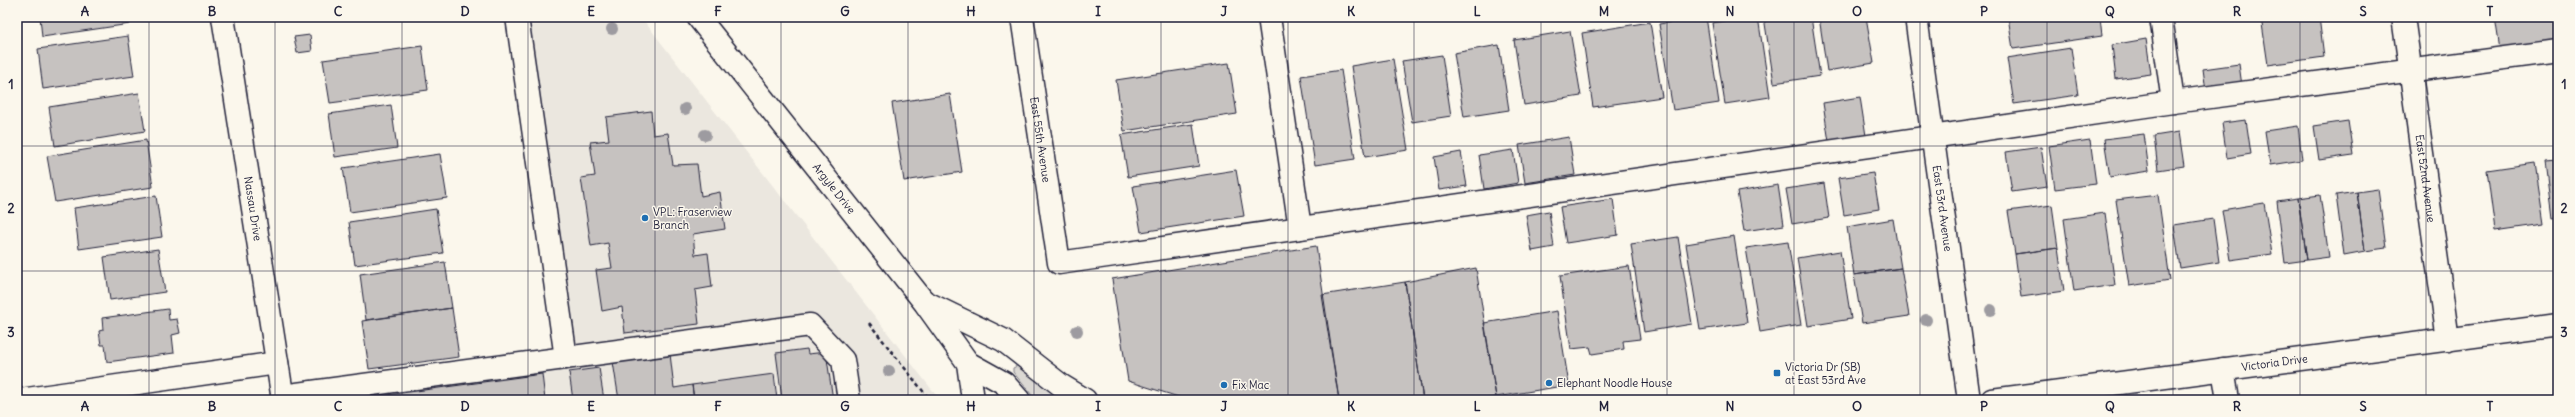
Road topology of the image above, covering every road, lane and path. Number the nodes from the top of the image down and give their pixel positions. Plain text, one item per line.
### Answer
1 (223, 17) edge
2 (517, 17) edge
3 (698, 17) edge
4 (1023, 17) edge
5 (1269, 17) edge
6 (1916, 17) edge
7 (2161, 17) edge
8 (2403, 17) edge
9 (2558, 50) edge
10 (2410, 70) junction
11 (2173, 102) junction
12 (1932, 138) junction
13 (1300, 228) junction
14 (925, 303) junction
15 (869, 324) dead end
16 (2558, 325) edge
17 (2448, 340) junction
18 (566, 358) junction
19 (277, 363) junction
20 (968, 363) junction
21 (2223, 369) junction
22 (282, 398) edge
23 (20, 400) edge
24 (849, 400) edge
25 (930, 400) edge
26 (973, 400) edge
27 (1019, 400) edge
28 (1085, 400) edge
29 (1969, 400) edge
30 (1992, 400) edge
31 (2228, 400) edge

1 - 19 street, Nassau Drive
2 - 18 street
3 - 14 street, Argyle Drive
4 - 13 street, East 55th Avenue
5 - 13 street
6 - 12 street, East 53rd Avenue
7 - 11 street
8 - 10 street, East 52nd Avenue
9 - 10 street
10 - 11 street
10 - 17 street, East 52nd Avenue
11 - 12 street
12 - 13 street
12 - 29 street, East 53rd Avenue
14 - 20 street, Argyle Drive
14 - 28 street
15 - 25 path
16 - 17 street, Victoria Drive
17 - 21 street, Victoria Drive
18 - 22 street
18 - 24 street
19 - 22 street, Nassau Drive
19 - 23 street
20 - 26 street, Argyle Drive
20 - 27 street, Argyle Drive
21 - 30 street, Victoria Drive
21 - 31 street

